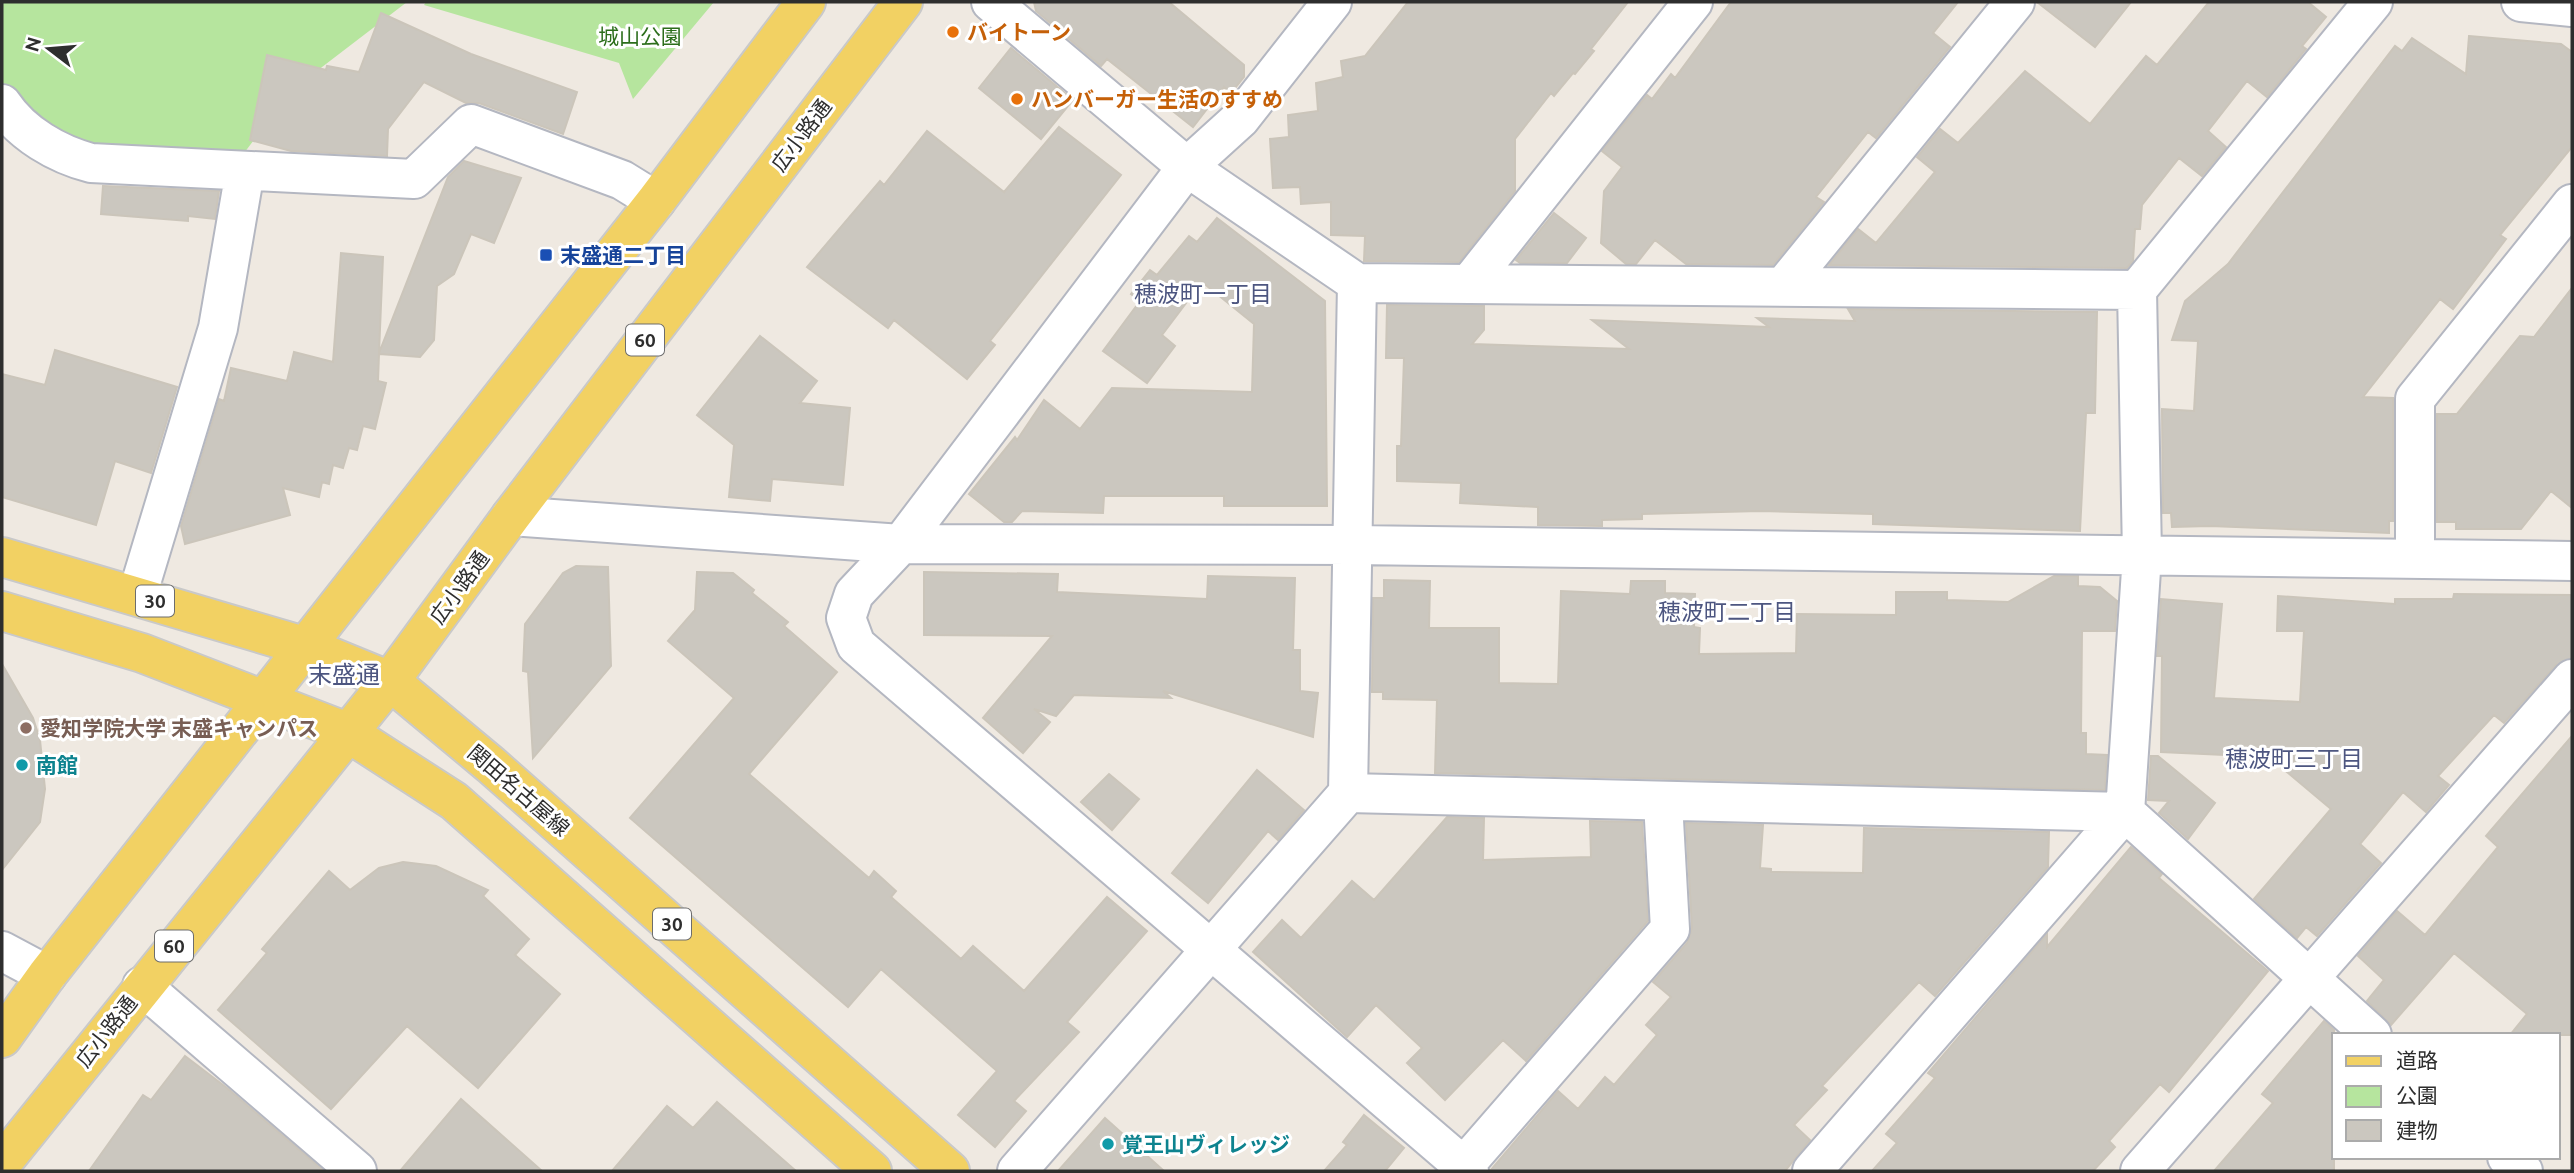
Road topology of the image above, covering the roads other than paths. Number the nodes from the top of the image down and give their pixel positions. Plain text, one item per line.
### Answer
1 (806, 2) edge
2 (903, 2) edge
3 (991, 2) edge
4 (1332, 2) edge
5 (1693, 2) edge
6 (2015, 2) edge
7 (2373, 2) edge
8 (2521, 2) edge
9 (2571, 2) edge
10 (2572, 8) edge
11 (2, 104) edge
12 (1187, 167) junction
13 (245, 171) junction
14 (656, 201) junction
15 (2572, 204) edge
16 (1357, 283) junction
17 (1469, 284) junction
18 (1783, 287) junction
19 (2137, 290) junction
20 (511, 516) junction
21 (901, 544) junction
22 (1353, 545) junction
23 (2142, 555) junction
24 (2, 557) edge
25 (2415, 559) junction
26 (2572, 561) edge
27 (137, 596) junction
28 (2, 611) edge
29 (306, 647) junction
30 (2572, 679) edge
31 (390, 681) junction
32 (263, 698) junction
33 (347, 732) junction
34 (1348, 793) junction
35 (1663, 802) junction
36 (2125, 812) junction
37 (2, 951) edge
38 (1213, 951) junction
39 (47, 975) junction
40 (2310, 979) junction
41 (142, 986) junction
42 (2370, 1033) edge
43 (2, 1038) edge
44 (2509, 1159) edge
45 (2, 1163) edge
46 (1466, 1169) edge
47 (357, 1171) edge
48 (872, 1171) edge
49 (950, 1171) edge
50 (1017, 1171) edge
51 (1812, 1171) edge
52 (2140, 1171) edge
53 (2523, 1171) edge

1 - 14 main road
2 - 20 main road, 広小路通 / 60
3 - 12 street
4 - 12 street
5 - 17 street
6 - 18 street
7 - 19 street
8 - 10 street
9 - 10 street
11 - 13 street
12 - 16 street
12 - 21 street
13 - 14 street
13 - 27 street
14 - 29 main road
15 - 25 street
16 - 17 street
16 - 22 street
17 - 18 street
18 - 19 street
19 - 23 street
20 - 21 street
20 - 31 main road, 広小路通 / 60
21 - 22 street
21 - 38 street
22 - 23 street
22 - 34 street
23 - 25 street
23 - 36 street
24 - 27 main road, 関田名古屋線 / 30
25 - 26 street
27 - 29 main road, 関田名古屋線 / 30
28 - 32 main road, 30
29 - 31 main road, 関田名古屋線 / 30
29 - 32 main road
30 - 40 street
31 - 33 main road, 広小路通 / 60
31 - 49 main road, 関田名古屋線 / 30
32 - 33 main road, 30
32 - 39 main road
33 - 41 main road, 広小路通 / 60
33 - 48 main road, 30
34 - 35 street
34 - 38 street
35 - 36 street
35 - 46 street
36 - 40 street
36 - 51 street
37 - 39 street
38 - 46 street
38 - 50 street
39 - 43 main road
40 - 42 street
40 - 52 street
41 - 45 main road, 広小路通 / 60
41 - 47 street
44 - 53 street

